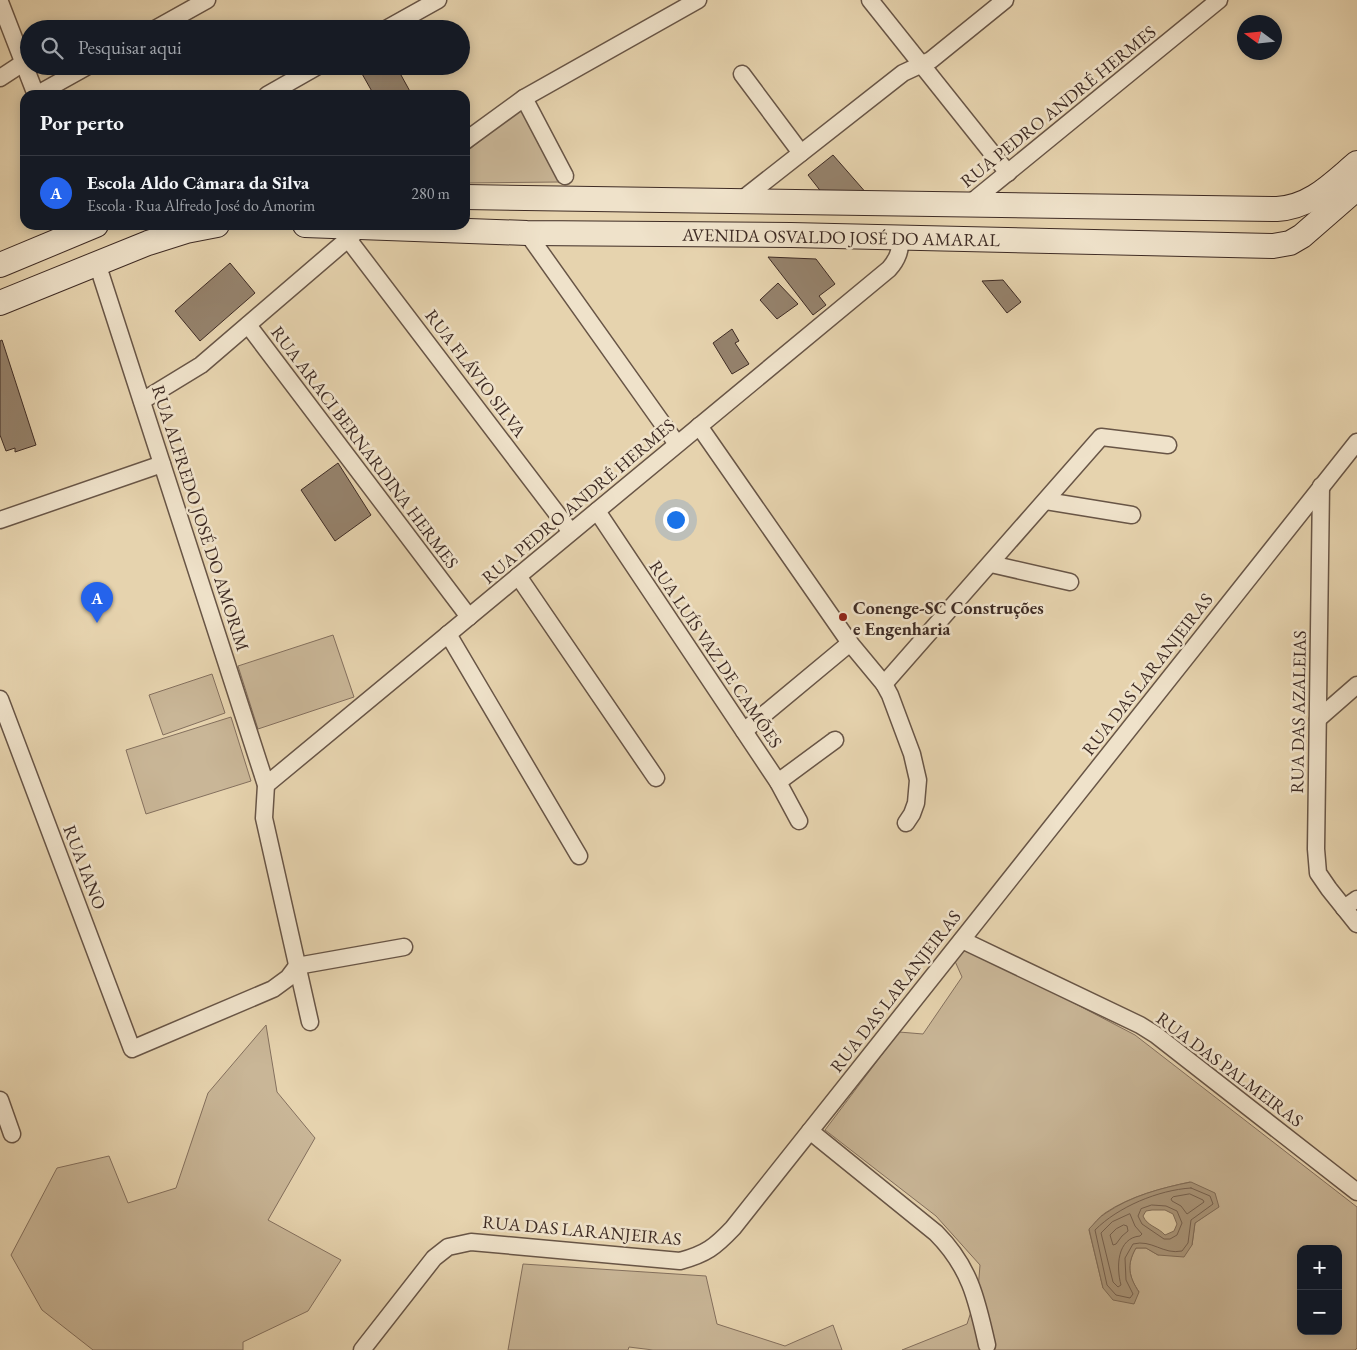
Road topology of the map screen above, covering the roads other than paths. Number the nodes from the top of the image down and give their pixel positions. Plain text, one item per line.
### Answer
1 (207, 0) edge
2 (438, 0) edge
3 (698, 0) edge
4 (870, 0) edge
5 (1005, 0) edge
6 (1220, 0) edge
7 (0, 2) edge
8 (171, 20) edge
9 (402, 20) edge
10 (20, 53) edge
11 (920, 64) junction
12 (20, 66) edge
13 (742, 74) dead end
14 (28, 75) edge
15 (72, 75) edge
16 (302, 75) edge
17 (0, 78) edge
18 (34, 90) edge
19 (45, 90) edge
20 (276, 90) edge
21 (524, 98) junction
22 (470, 137) edge
23 (801, 153) junction
24 (1357, 163) edge
25 (1008, 173) junction
26 (565, 176) dead end
27 (1357, 188) edge
28 (470, 196) edge
29 (740, 201) junction
30 (793, 202) junction
31 (917, 204) junction
32 (968, 205) junction
33 (81, 230) edge
34 (191, 230) edge
35 (336, 230) edge
36 (355, 233) junction
37 (527, 233) junction
38 (791, 235) junction
39 (901, 238) junction
40 (97, 263) junction
41 (0, 264) edge
42 (0, 303) edge
43 (248, 326) junction
44 (142, 401) junction
45 (699, 426) junction
46 (1357, 442) edge
47 (677, 444) junction
48 (1168, 445) dead end
49 (162, 464) junction
50 (1321, 486) junction
51 (1046, 501) junction
52 (597, 511) junction
53 (1132, 515) dead end
54 (0, 520) edge
55 (571, 532) junction
56 (991, 564) junction
57 (518, 576) junction
58 (1070, 582) dead end
59 (469, 617) junction
60 (448, 634) junction
61 (850, 643) junction
62 (884, 684) junction
63 (1357, 685) edge
64 (0, 699) edge
65 (1318, 719) junction
66 (744, 731) junction
67 (835, 740) dead end
68 (656, 778) dead end
69 (778, 782) junction
70 (266, 785) junction
71 (799, 822) dead end
72 (906, 823) dead end
73 (579, 856) dead end
74 (1350, 904) edge
75 (1357, 924) edge
76 (962, 940) junction
77 (404, 947) dead end
78 (297, 966) junction
79 (310, 1022) dead end
80 (0, 1100) edge
81 (810, 1132) junction
82 (12, 1134) dead end
83 (1357, 1192) edge
84 (988, 1345) dead end
85 (362, 1350) edge

1 - 8 street
2 - 9 street
3 - 21 street
4 - 11 street
5 - 11 street
6 - 25 street, RUA PEDRO ANDRÉ HERMES
7 - 10 street
11 - 23 street
11 - 25 street
12 - 17 street
13 - 23 street
14 - 18 street
15 - 19 street
16 - 20 street
21 - 22 street
21 - 26 street
23 - 29 street
24 - 32 main road, AVENIDA OSVALDO JOSÉ DO AMARAL
25 - 32 street, RUA PEDRO ANDRÉ HERMES
27 - 39 main road, AVENIDA OSVALDO JOSÉ DO AMARAL
28 - 29 main road, AVENIDA OSVALDO JOSÉ DO AMARAL
29 - 30 main road, AVENIDA OSVALDO JOSÉ DO AMARAL
30 - 31 main road, AVENIDA OSVALDO JOSÉ DO AMARAL
30 - 38 main road
31 - 32 main road, AVENIDA OSVALDO JOSÉ DO AMARAL
31 - 39 main road
33 - 41 main road
34 - 40 main road
35 - 36 main road, AVENIDA OSVALDO JOSÉ DO AMARAL
36 - 37 main road, AVENIDA OSVALDO JOSÉ DO AMARAL
36 - 43 street
36 - 55 street, RUA FLÁVIO SILVA
37 - 38 main road, AVENIDA OSVALDO JOSÉ DO AMARAL
37 - 47 street
38 - 39 main road, AVENIDA OSVALDO JOSÉ DO AMARAL
39 - 45 street, RUA PEDRO ANDRÉ HERMES
40 - 42 main road
40 - 44 street, RUA ALFREDO JOSÉ DO AMORIM
43 - 44 street
43 - 59 street, RUA ARACI BERNARDINA HERMES
44 - 49 street, RUA ALFREDO JOSÉ DO AMORIM
45 - 47 street, RUA PEDRO ANDRÉ HERMES
45 - 61 street
46 - 50 street, RUA DAS LARANJEIRAS
47 - 52 street, RUA PEDRO ANDRÉ HERMES
48 - 51 street
49 - 54 street
49 - 70 street, RUA ALFREDO JOSÉ DO AMORIM
50 - 65 street, RUA DAS AZALEIAS
50 - 76 street, RUA DAS LARANJEIRAS
51 - 53 street
51 - 56 street
52 - 55 street, RUA PEDRO ANDRÉ HERMES
52 - 66 street, RUA LUÍS VAZ DE CAMÕES
55 - 57 street, RUA PEDRO ANDRÉ HERMES
56 - 58 street
56 - 62 street
57 - 59 street, RUA PEDRO ANDRÉ HERMES
57 - 68 street
59 - 60 street, RUA PEDRO ANDRÉ HERMES
60 - 70 street, RUA PEDRO ANDRÉ HERMES
60 - 73 street
61 - 62 street
61 - 66 street
62 - 72 street
63 - 65 street
64 - 78 street, RUA IANO
65 - 74 street, RUA DAS AZALEIAS
66 - 69 street, RUA LUÍS VAZ DE CAMÕES
67 - 69 street
69 - 71 street, RUA LUÍS VAZ DE CAMÕES
70 - 78 street
74 - 75 street, RUA DAS AZALEIAS
76 - 81 street, RUA DAS LARANJEIRAS
76 - 83 street, RUA DAS PALMEIRAS
77 - 78 street
78 - 79 street
80 - 82 street
81 - 84 street
81 - 85 street, RUA DAS LARANJEIRAS

